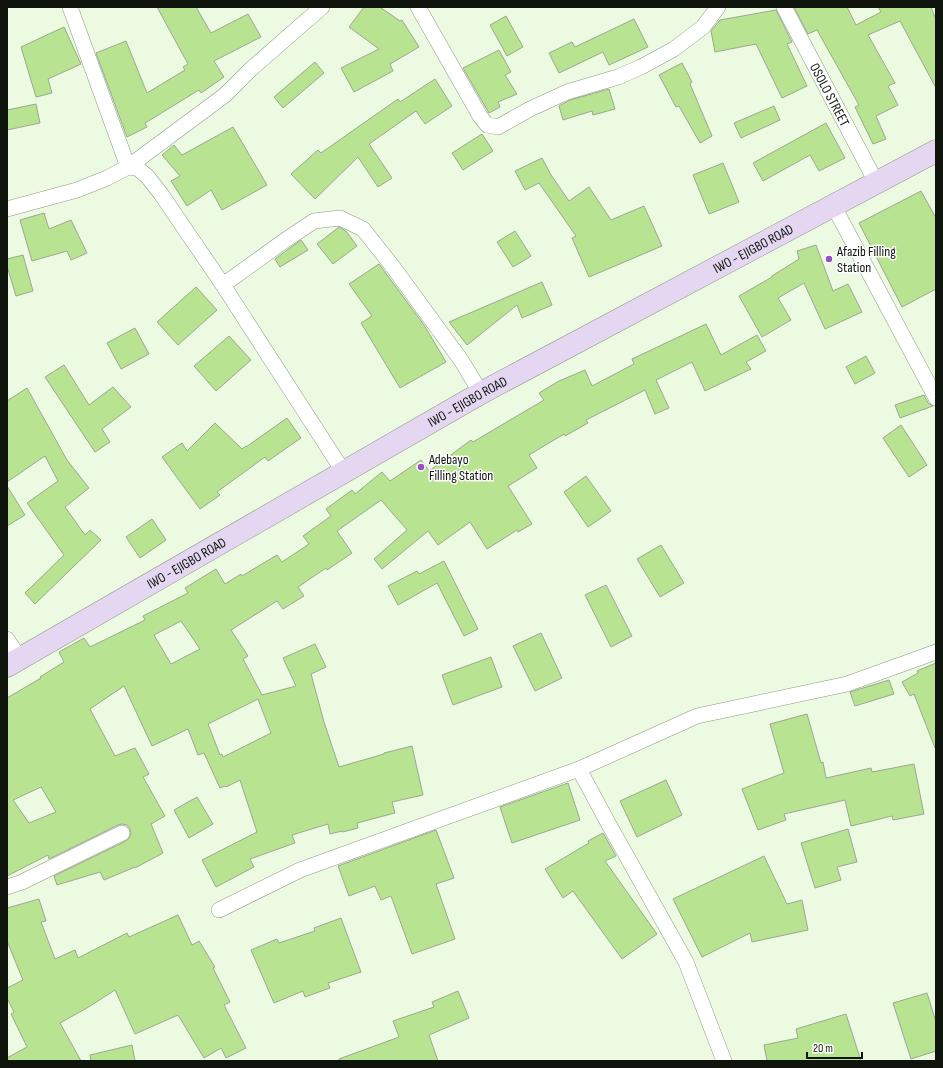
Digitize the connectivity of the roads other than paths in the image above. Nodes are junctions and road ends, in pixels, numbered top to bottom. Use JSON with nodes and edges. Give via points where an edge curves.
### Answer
{"nodes":[{"id":1,"x":70,"y":7,"type":"edge"},
{"id":2,"x":322,"y":7,"type":"edge"},
{"id":3,"x":418,"y":7,"type":"edge"},
{"id":4,"x":718,"y":7,"type":"edge"},
{"id":5,"x":784,"y":7,"type":"edge"},
{"id":6,"x":936,"y":151,"type":"edge"},
{"id":7,"x":128,"y":167,"type":"junction"},
{"id":8,"x":876,"y":182,"type":"junction"},
{"id":9,"x":834,"y":206,"type":"junction"},
{"id":10,"x":7,"y":210,"type":"edge"},
{"id":11,"x":223,"y":285,"type":"junction"},
{"id":12,"x":481,"y":393,"type":"junction"},
{"id":13,"x":936,"y":398,"type":"edge"},
{"id":14,"x":343,"y":472,"type":"junction"},
{"id":15,"x":7,"y":638,"type":"edge"},
{"id":16,"x":936,"y":652,"type":"edge"},
{"id":17,"x":14,"y":662,"type":"edge"},
{"id":18,"x":579,"y":769,"type":"junction"},
{"id":19,"x":122,"y":834,"type":"dead end"},
{"id":20,"x":7,"y":887,"type":"edge"},
{"id":21,"x":219,"y":910,"type":"dead end"},
{"id":22,"x":724,"y":1061,"type":"edge"}],
"edges":[{"from":1,"to":7,"type":"street"},
{"from":2,"to":7,"type":"street","via":[[225,95]]},
{"from":3,"to":4,"type":"street","via":[[480,116],[487,125],[498,127],[555,97],[642,67],[674,49],[703,27]]},
{"from":5,"to":8,"type":"street","name":"OSOLO STREET"},
{"from":6,"to":8,"type":"main road","name":"IWO - EJIGBO ROAD"},
{"from":7,"to":10,"type":"street","via":[[77,190]]},
{"from":7,"to":11,"type":"street","via":[[137,168],[147,176]]},
{"from":8,"to":9,"type":"main road","name":"IWO - EJIGBO ROAD"},
{"from":9,"to":12,"type":"main road","name":"IWO - EJIGBO ROAD"},
{"from":9,"to":13,"type":"street"},
{"from":11,"to":12,"type":"street","via":[[314,222],[340,218],[363,229],[461,360]]},
{"from":11,"to":14,"type":"street"},
{"from":12,"to":14,"type":"main road","name":"IWO - EJIGBO ROAD"},
{"from":14,"to":17,"type":"main road","name":"IWO - EJIGBO ROAD"},
{"from":15,"to":17,"type":"street"},
{"from":16,"to":18,"type":"street","via":[[847,684],[697,716]]},
{"from":18,"to":21,"type":"street","via":[[300,870]]},
{"from":18,"to":22,"type":"street","via":[[686,962]]},
{"from":19,"to":20,"type":"street"}]}
